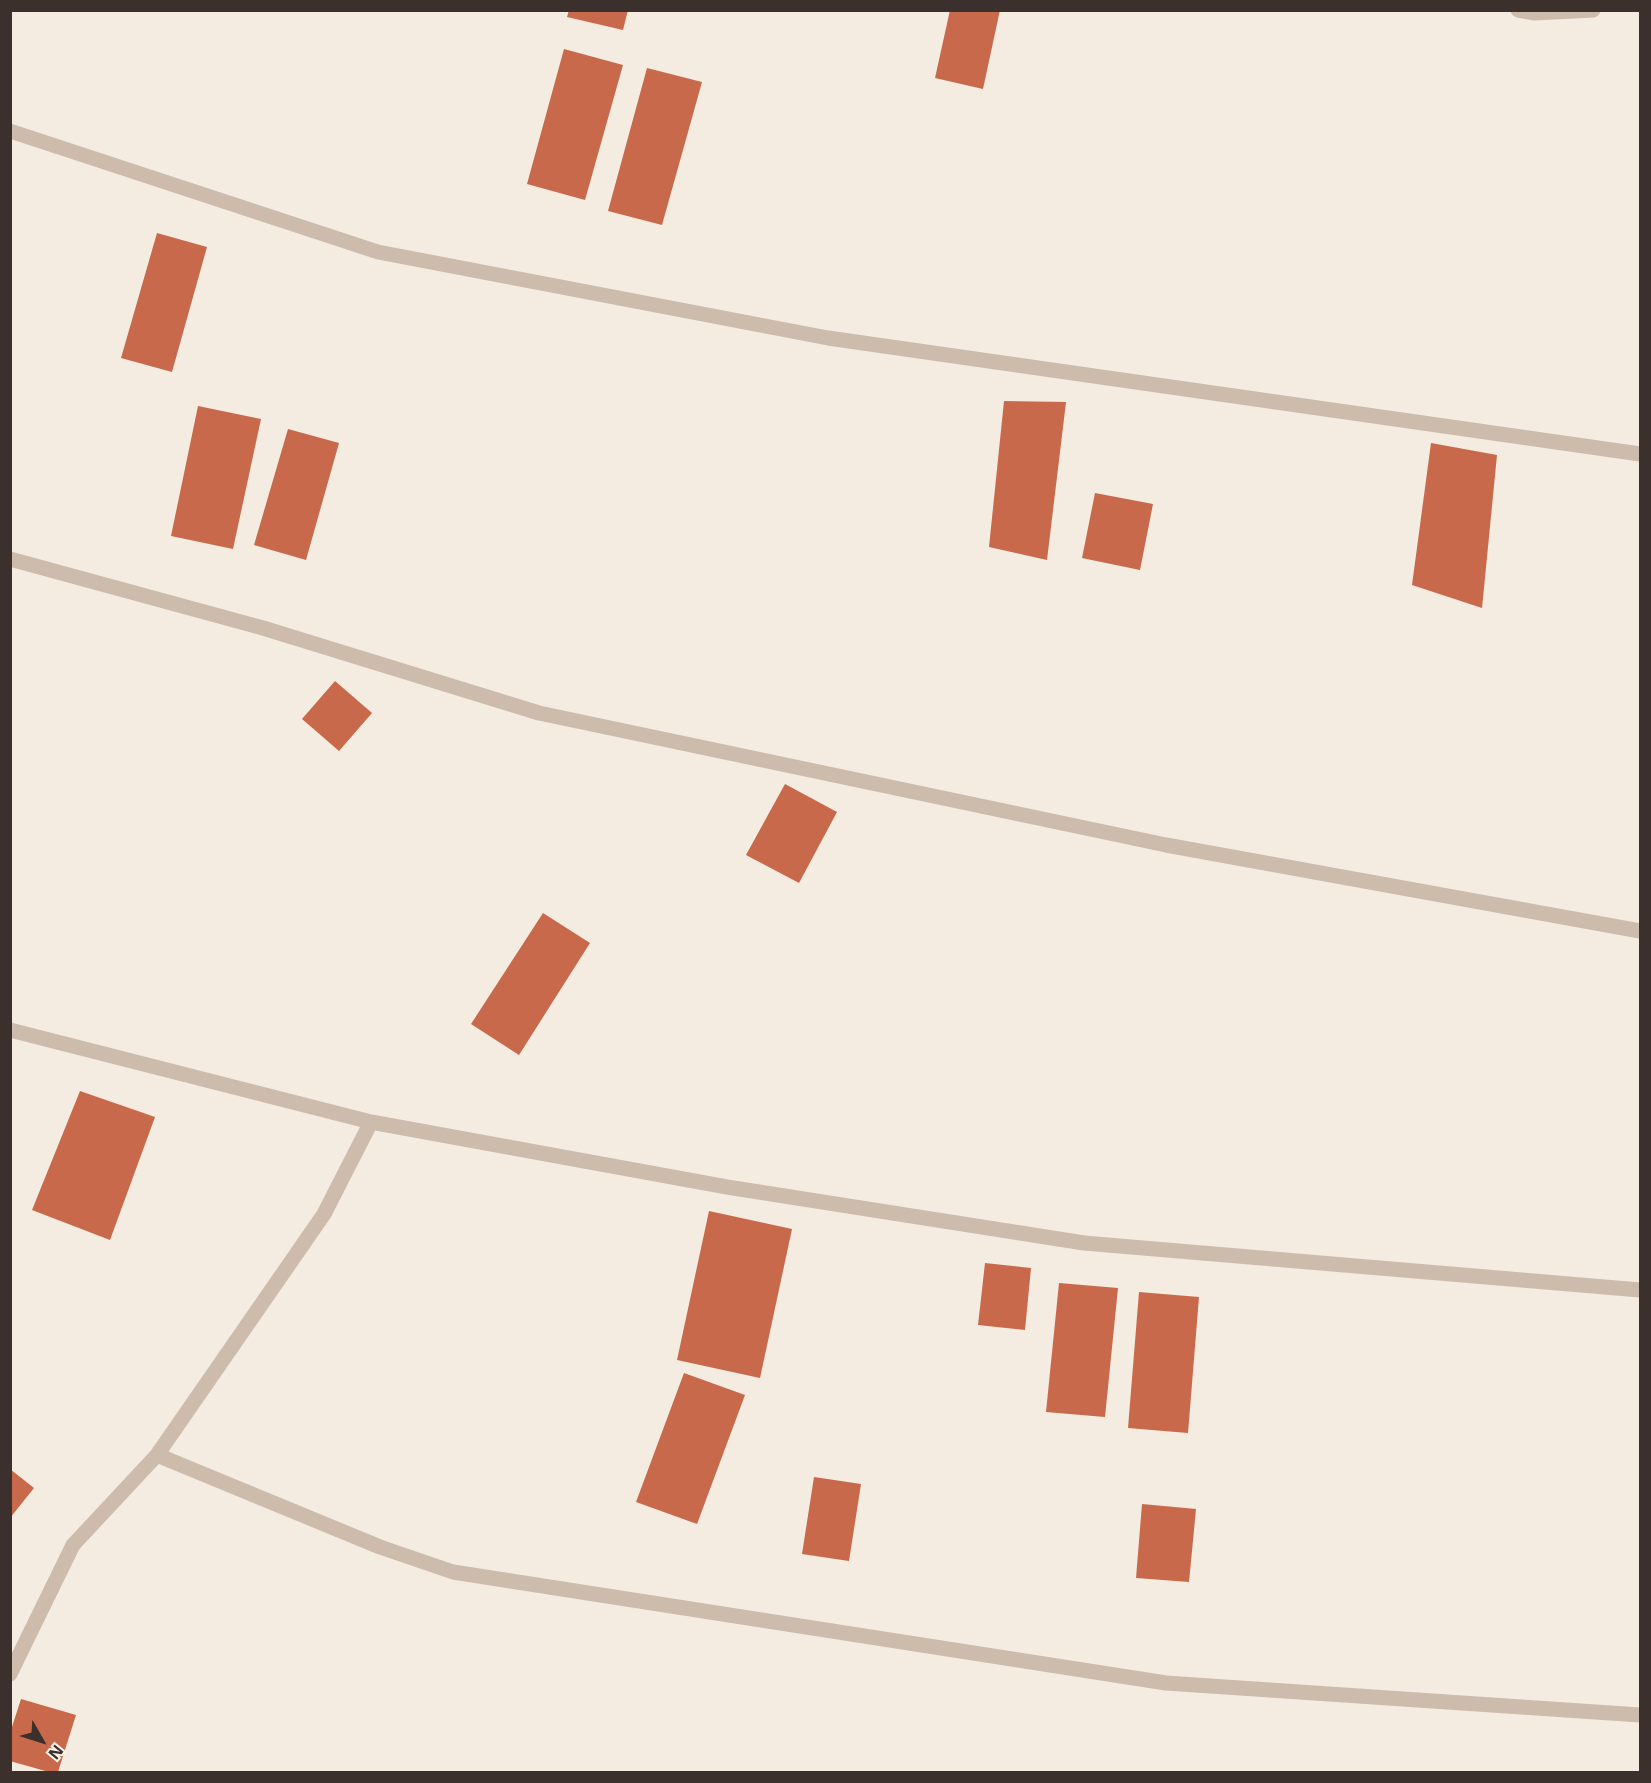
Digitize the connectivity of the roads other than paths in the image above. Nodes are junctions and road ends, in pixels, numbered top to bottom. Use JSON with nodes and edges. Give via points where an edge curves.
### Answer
{"nodes":[{"id":1,"x":1518,"y":10,"type":"edge"},
{"id":2,"x":1593,"y":10,"type":"edge"},
{"id":3,"x":10,"y":131,"type":"edge"},
{"id":4,"x":1641,"y":454,"type":"edge"},
{"id":5,"x":10,"y":559,"type":"edge"},
{"id":6,"x":1641,"y":931,"type":"edge"},
{"id":7,"x":10,"y":1030,"type":"edge"},
{"id":8,"x":370,"y":1122,"type":"junction"},
{"id":9,"x":1641,"y":1290,"type":"edge"},
{"id":10,"x":157,"y":1455,"type":"junction"},
{"id":11,"x":10,"y":1674,"type":"edge"},
{"id":12,"x":1641,"y":1715,"type":"edge"}],
"edges":[{"from":1,"to":2,"type":"street","via":[[1535,14]]},
{"from":3,"to":4,"type":"street","via":[[378,252],[828,338]]},
{"from":5,"to":6,"type":"street","via":[[263,628],[539,713],[1166,845]]},
{"from":7,"to":8,"type":"street"},
{"from":8,"to":9,"type":"street","via":[[715,1185],[1084,1243]]},
{"from":8,"to":10,"type":"street","via":[[324,1214]]},
{"from":10,"to":11,"type":"street","via":[[73,1545]]},
{"from":10,"to":12,"type":"street","via":[[380,1547],[453,1572],[1166,1683]]}]}
